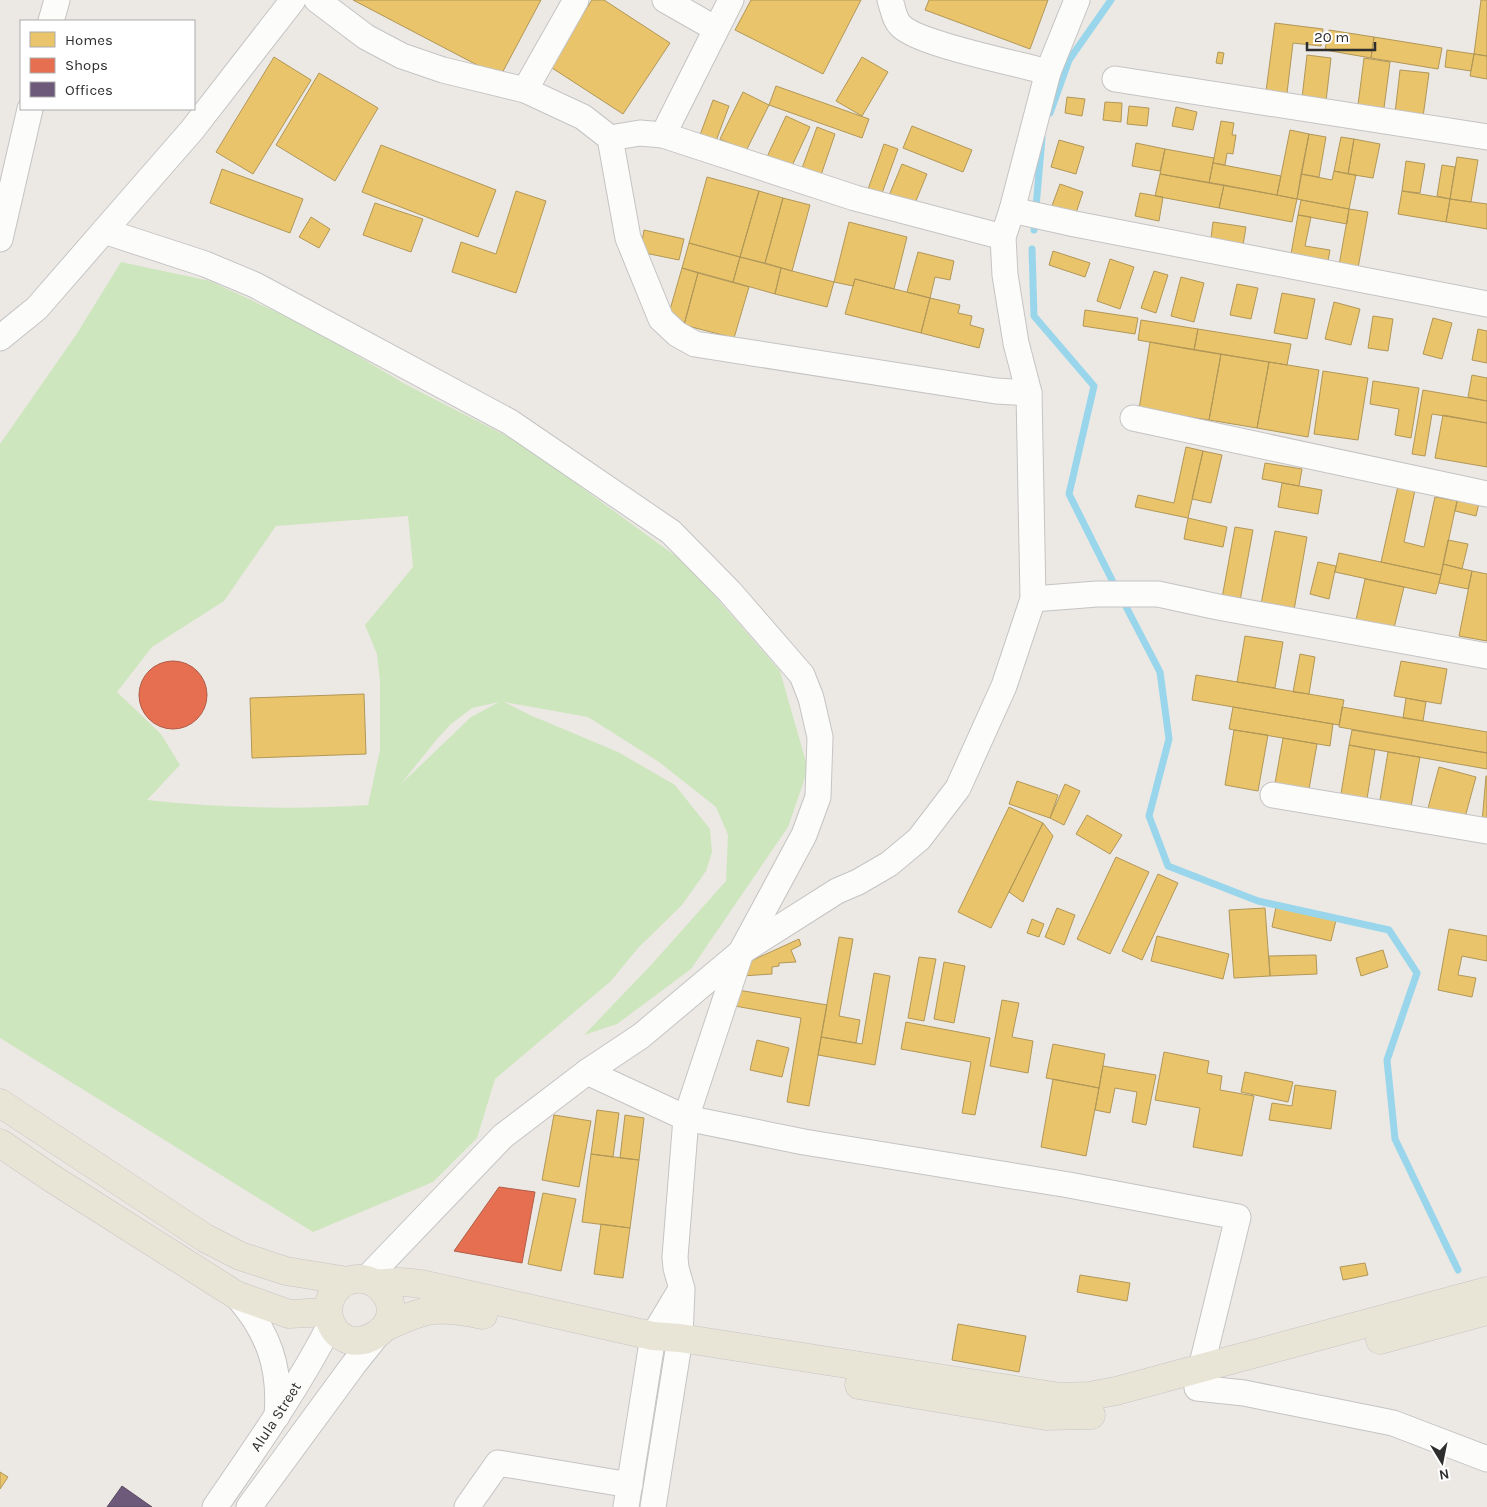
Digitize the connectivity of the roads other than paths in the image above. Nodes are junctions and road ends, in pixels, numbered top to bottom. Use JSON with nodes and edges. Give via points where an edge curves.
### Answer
{"nodes":[{"id":1,"x":57,"y":0,"type":"edge"},
{"id":2,"x":293,"y":0,"type":"edge"},
{"id":3,"x":317,"y":0,"type":"edge"},
{"id":4,"x":576,"y":0,"type":"edge"},
{"id":5,"x":665,"y":0,"type":"edge"},
{"id":6,"x":731,"y":0,"type":"edge"},
{"id":7,"x":890,"y":0,"type":"edge"},
{"id":8,"x":1077,"y":0,"type":"edge"},
{"id":9,"x":51,"y":20,"type":"edge"},
{"id":10,"x":716,"y":29,"type":"junction"},
{"id":11,"x":1048,"y":72,"type":"junction"},
{"id":12,"x":1115,"y":79,"type":"dead end"},
{"id":13,"x":525,"y":90,"type":"junction"},
{"id":14,"x":30,"y":110,"type":"edge"},
{"id":15,"x":663,"y":135,"type":"junction"},
{"id":16,"x":1487,"y":137,"type":"edge"},
{"id":17,"x":610,"y":138,"type":"junction"},
{"id":18,"x":1012,"y":210,"type":"junction"},
{"id":19,"x":104,"y":231,"type":"junction"},
{"id":20,"x":1003,"y":237,"type":"junction"},
{"id":21,"x":0,"y":239,"type":"edge"},
{"id":22,"x":1487,"y":304,"type":"edge"},
{"id":23,"x":0,"y":338,"type":"edge"},
{"id":24,"x":1029,"y":393,"type":"junction"},
{"id":25,"x":1132,"y":418,"type":"dead end"},
{"id":26,"x":1487,"y":494,"type":"edge"},
{"id":27,"x":1033,"y":599,"type":"junction"},
{"id":28,"x":1487,"y":656,"type":"edge"},
{"id":29,"x":1272,"y":795,"type":"dead end"},
{"id":30,"x":1487,"y":831,"type":"edge"},
{"id":31,"x":741,"y":952,"type":"junction"},
{"id":32,"x":587,"y":1072,"type":"junction"},
{"id":33,"x":0,"y":1103,"type":"edge"},
{"id":34,"x":686,"y":1118,"type":"junction"},
{"id":35,"x":0,"y":1143,"type":"edge"},
{"id":36,"x":363,"y":1281,"type":"junction"},
{"id":37,"x":1487,"y":1291,"type":"edge"},
{"id":38,"x":236,"y":1295,"type":"junction"},
{"id":39,"x":1487,"y":1311,"type":"edge"},
{"id":40,"x":329,"y":1318,"type":"junction"},
{"id":41,"x":382,"y":1330,"type":"junction"},
{"id":42,"x":665,"y":1345,"type":"junction"},
{"id":43,"x":1199,"y":1378,"type":"junction"},
{"id":44,"x":277,"y":1418,"type":"junction"},
{"id":45,"x":1487,"y":1459,"type":"edge"},
{"id":46,"x":628,"y":1496,"type":"edge"},
{"id":47,"x":214,"y":1507,"type":"edge"},
{"id":48,"x":249,"y":1507,"type":"edge"},
{"id":49,"x":467,"y":1507,"type":"edge"},
{"id":50,"x":653,"y":1507,"type":"edge"}],
"edges":[{"from":1,"to":9,"type":"street"},
{"from":2,"to":19,"type":"street","via":[[192,130]]},
{"from":3,"to":13,"type":"street","via":[[366,37],[402,56],[443,70]]},
{"from":4,"to":13,"type":"street"},
{"from":5,"to":10,"type":"street"},
{"from":6,"to":10,"type":"street"},
{"from":7,"to":11,"type":"street","via":[[900,26],[909,33],[931,42]]},
{"from":8,"to":11,"type":"street"},
{"from":10,"to":15,"type":"street"},
{"from":11,"to":18,"type":"street"},
{"from":12,"to":16,"type":"street"},
{"from":13,"to":17,"type":"street","via":[[583,117]]},
{"from":14,"to":21,"type":"street"},
{"from":15,"to":17,"type":"street","via":[[640,133]]},
{"from":15,"to":20,"type":"street","via":[[855,198]]},
{"from":17,"to":24,"type":"street","via":[[628,238],[661,319],[677,334],[695,344],[996,391]]},
{"from":18,"to":20,"type":"street"},
{"from":18,"to":22,"type":"street"},
{"from":19,"to":23,"type":"street","via":[[37,308]]},
{"from":19,"to":31,"type":"street","via":[[205,264],[255,285],[510,422],[670,532],[730,592],[802,675],[820,737],[818,797],[804,836]]},
{"from":20,"to":24,"type":"street","via":[[1005,275],[1016,343]]},
{"from":24,"to":27,"type":"street"},
{"from":25,"to":26,"type":"street"},
{"from":27,"to":28,"type":"street","via":[[1147,594]]},
{"from":27,"to":31,"type":"street","via":[[1004,686],[958,788],[918,839],[889,864],[837,891]]},
{"from":29,"to":30,"type":"street"},
{"from":31,"to":32,"type":"street","via":[[641,1036]]},
{"from":31,"to":34,"type":"street"},
{"from":32,"to":34,"type":"street"},
{"from":32,"to":36,"type":"street","via":[[503,1136]]},
{"from":33,"to":36,"type":"main road","via":[[204,1238],[231,1252],[286,1271]]},
{"from":34,"to":42,"type":"street","via":[[676,1257],[682,1289]]},
{"from":34,"to":43,"type":"street","via":[[804,1142],[1238,1216]]},
{"from":35,"to":38,"type":"main road"},
{"from":36,"to":40,"type":"main road","via":[[339,1286],[329,1303]]},
{"from":36,"to":41,"type":"main road","via":[[382,1288],[388,1297],[390,1317]]},
{"from":36,"to":42,"type":"main road","via":[[421,1284]]},
{"from":37,"to":43,"type":"main road"},
{"from":38,"to":40,"type":"main road","via":[[289,1314]]},
{"from":38,"to":44,"type":"street","via":[[260,1325],[272,1354],[278,1384]]},
{"from":39,"to":43,"type":"main road"},
{"from":40,"to":41,"type":"main road","via":[[338,1332],[358,1341],[369,1340]]},
{"from":40,"to":44,"type":"street","name":"Alula Street","via":[[316,1353]]},
{"from":41,"to":42,"type":"main road","via":[[420,1312],[458,1310]]},
{"from":41,"to":48,"type":"street","name":"Alula Street"},
{"from":42,"to":43,"type":"main road","via":[[1060,1397],[1089,1396]]},
{"from":42,"to":46,"type":"street"},
{"from":42,"to":50,"type":"street"},
{"from":43,"to":45,"type":"street","via":[[1244,1393],[1393,1422]]},
{"from":44,"to":47,"type":"street","name":"Alula Street"},
{"from":46,"to":49,"type":"street","via":[[498,1463]]}]}
